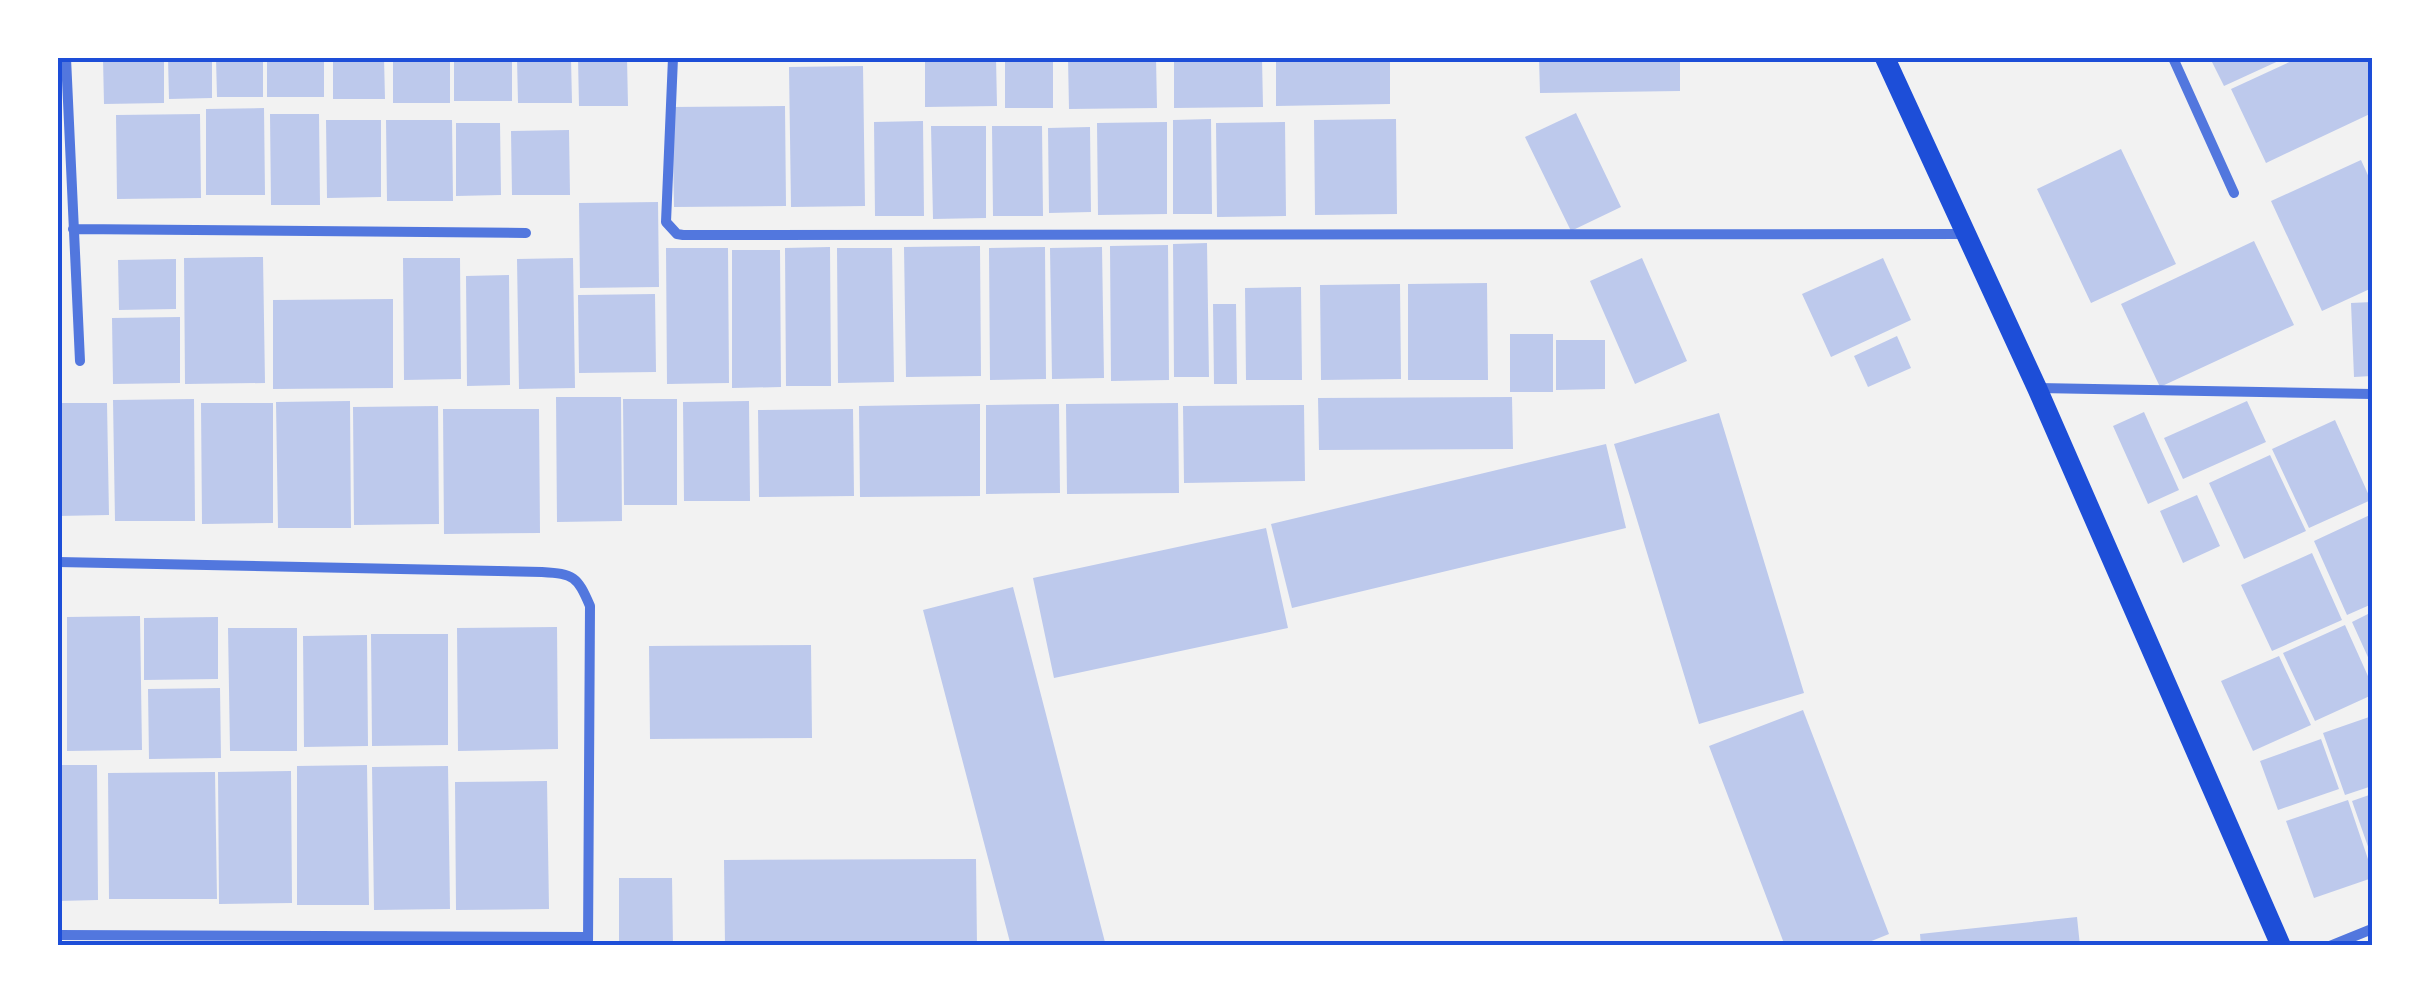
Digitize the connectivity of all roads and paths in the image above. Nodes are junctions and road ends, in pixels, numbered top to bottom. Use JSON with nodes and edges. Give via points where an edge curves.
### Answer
{"nodes":[{"id":1,"x":66,"y":58,"type":"edge"},
{"id":2,"x":673,"y":58,"type":"edge"},
{"id":3,"x":1885,"y":58,"type":"edge"},
{"id":4,"x":2173,"y":58,"type":"edge"},
{"id":5,"x":2234,"y":193,"type":"dead end"},
{"id":6,"x":72,"y":229,"type":"junction"},
{"id":7,"x":526,"y":233,"type":"dead end"},
{"id":8,"x":1968,"y":234,"type":"junction"},
{"id":9,"x":80,"y":361,"type":"dead end"},
{"id":10,"x":2038,"y":388,"type":"junction"},
{"id":11,"x":2372,"y":394,"type":"edge"},
{"id":12,"x":58,"y":562,"type":"edge"},
{"id":13,"x":2372,"y":929,"type":"edge"},
{"id":14,"x":58,"y":935,"type":"edge"},
{"id":15,"x":588,"y":941,"type":"edge"},
{"id":16,"x":2281,"y":946,"type":"edge"},
{"id":17,"x":2330,"y":946,"type":"edge"}],
"edges":[{"from":1,"to":6,"type":"street"},
{"from":2,"to":8,"type":"street","via":[[666,222],[684,236]]},
{"from":3,"to":8,"type":"main road"},
{"from":4,"to":5,"type":"street"},
{"from":6,"to":7,"type":"street"},
{"from":6,"to":9,"type":"street"},
{"from":8,"to":10,"type":"main road"},
{"from":10,"to":11,"type":"street"},
{"from":10,"to":16,"type":"main road"},
{"from":12,"to":15,"type":"street","via":[[568,574],[578,581],[590,606]]},
{"from":13,"to":17,"type":"street"},
{"from":14,"to":15,"type":"street"}]}
